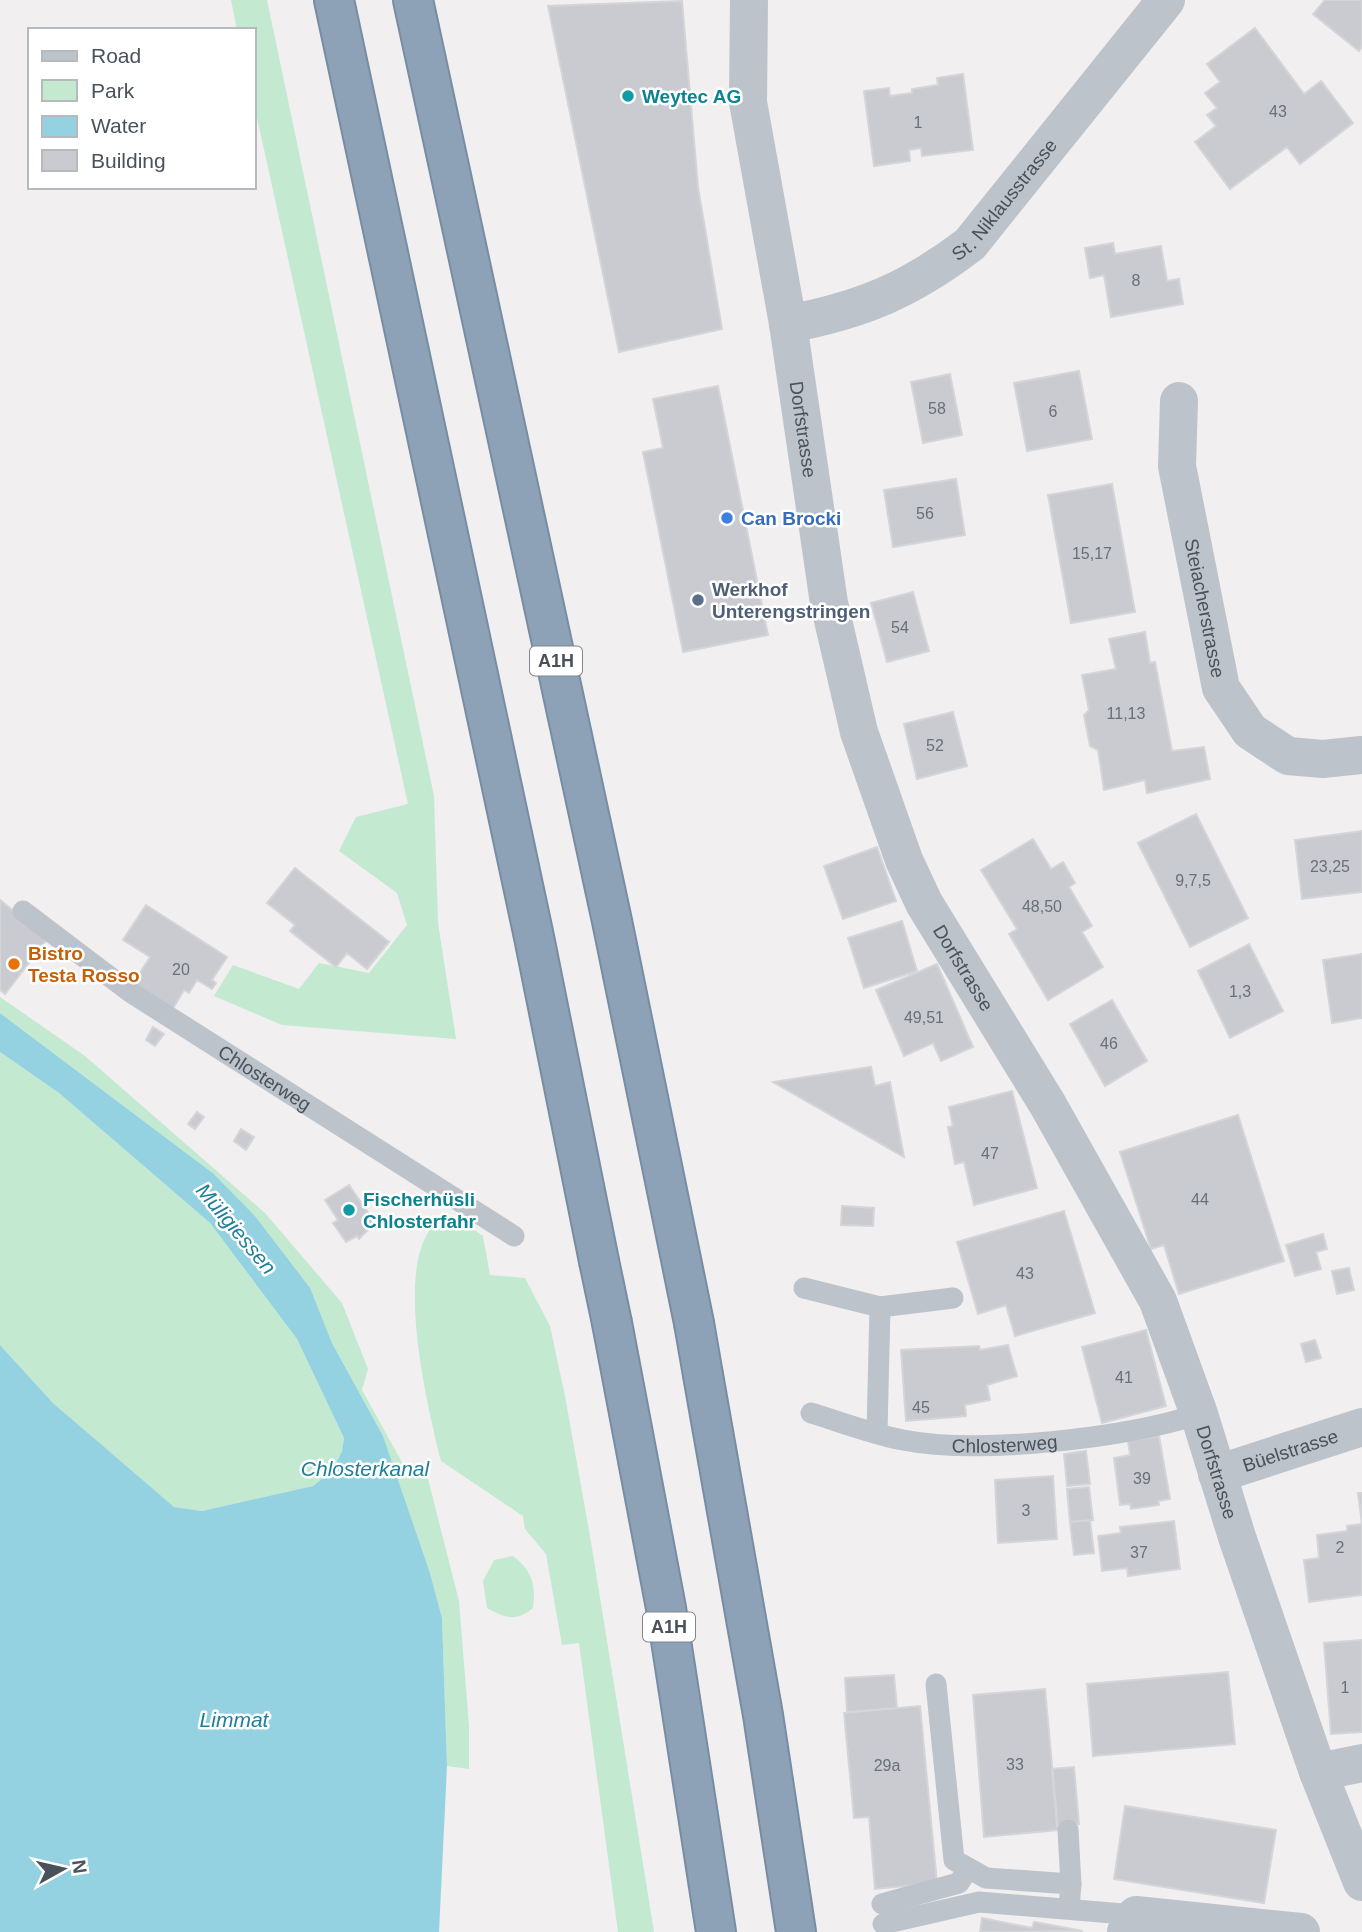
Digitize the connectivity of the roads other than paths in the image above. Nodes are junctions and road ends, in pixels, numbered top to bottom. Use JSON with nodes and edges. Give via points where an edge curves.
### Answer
{"nodes":[{"id":1,"x":334,"y":0,"type":"edge"},
{"id":2,"x":413,"y":0,"type":"edge"},
{"id":3,"x":749,"y":0,"type":"edge"},
{"id":4,"x":1166,"y":0,"type":"edge"},
{"id":5,"x":788,"y":324,"type":"junction"},
{"id":6,"x":1179,"y":401,"type":"dead end"},
{"id":7,"x":1362,"y":755,"type":"edge"},
{"id":8,"x":23,"y":911,"type":"dead end"},
{"id":9,"x":514,"y":1236,"type":"dead end"},
{"id":10,"x":804,"y":1288,"type":"dead end"},
{"id":11,"x":953,"y":1298,"type":"dead end"},
{"id":12,"x":880,"y":1307,"type":"junction"},
{"id":13,"x":811,"y":1413,"type":"dead end"},
{"id":14,"x":1199,"y":1414,"type":"junction"},
{"id":15,"x":1362,"y":1427,"type":"edge"},
{"id":16,"x":877,"y":1432,"type":"junction"},
{"id":17,"x":1217,"y":1474,"type":"junction"},
{"id":18,"x":936,"y":1685,"type":"dead end"},
{"id":19,"x":1362,"y":1763,"type":"edge"},
{"id":20,"x":1318,"y":1772,"type":"junction"},
{"id":21,"x":1068,"y":1830,"type":"dead end"},
{"id":22,"x":968,"y":1868,"type":"junction"},
{"id":23,"x":1362,"y":1882,"type":"edge"},
{"id":24,"x":1071,"y":1884,"type":"junction"},
{"id":25,"x":1069,"y":1908,"type":"junction"},
{"id":26,"x":1131,"y":1923,"type":"edge"},
{"id":27,"x":716,"y":1932,"type":"edge"},
{"id":28,"x":796,"y":1932,"type":"edge"},
{"id":29,"x":1301,"y":1932,"type":"edge"}],
"edges":[{"from":1,"to":27,"type":"highway","number":"A1H","bridge":true,"via":[[612,1322],[666,1608]]},
{"from":2,"to":28,"type":"highway","number":"A1H","bridge":true,"via":[[694,1323]]},
{"from":3,"to":5,"type":"street","name":"Dorfstrasse","via":[[748,102]]},
{"from":4,"to":5,"type":"street","name":"St. Niklausstrasse","via":[[970,244],[933,273],[866,306]]},
{"from":5,"to":14,"type":"street","name":"Dorfstrasse","via":[[828,603],[859,732],[904,860],[924,903],[1048,1105],[1158,1301]]},
{"from":6,"to":7,"type":"street","name":"Steiacherstrasse","via":[[1177,466],[1221,688],[1250,731],[1288,757]]},
{"from":8,"to":9,"type":"lane","name":"Chlosterweg","via":[[130,992]]},
{"from":10,"to":12,"type":"lane"},
{"from":11,"to":12,"type":"lane"},
{"from":12,"to":16,"type":"lane"},
{"from":13,"to":16,"type":"lane","name":"Chlosterweg"},
{"from":14,"to":16,"type":"lane","name":"Chlosterweg","via":[[1110,1432],[977,1447],[903,1440]]},
{"from":14,"to":17,"type":"street","name":"Dorfstrasse"},
{"from":15,"to":17,"type":"street","name":"Büelstrasse"},
{"from":17,"to":20,"type":"street","name":"Dorfstrasse"},
{"from":18,"to":22,"type":"lane","via":[[954,1860]]},
{"from":19,"to":20,"type":"street"},
{"from":20,"to":23,"type":"street","name":"Dorfstrasse"},
{"from":21,"to":24,"type":"lane"},
{"from":22,"to":24,"type":"lane","via":[[986,1878]]},
{"from":22,"to":25,"type":"lane","via":[[959,1883],[882,1914],[979,1902]]},
{"from":24,"to":25,"type":"lane"},
{"from":25,"to":26,"type":"lane"},
{"from":26,"to":29,"type":"street"}]}
